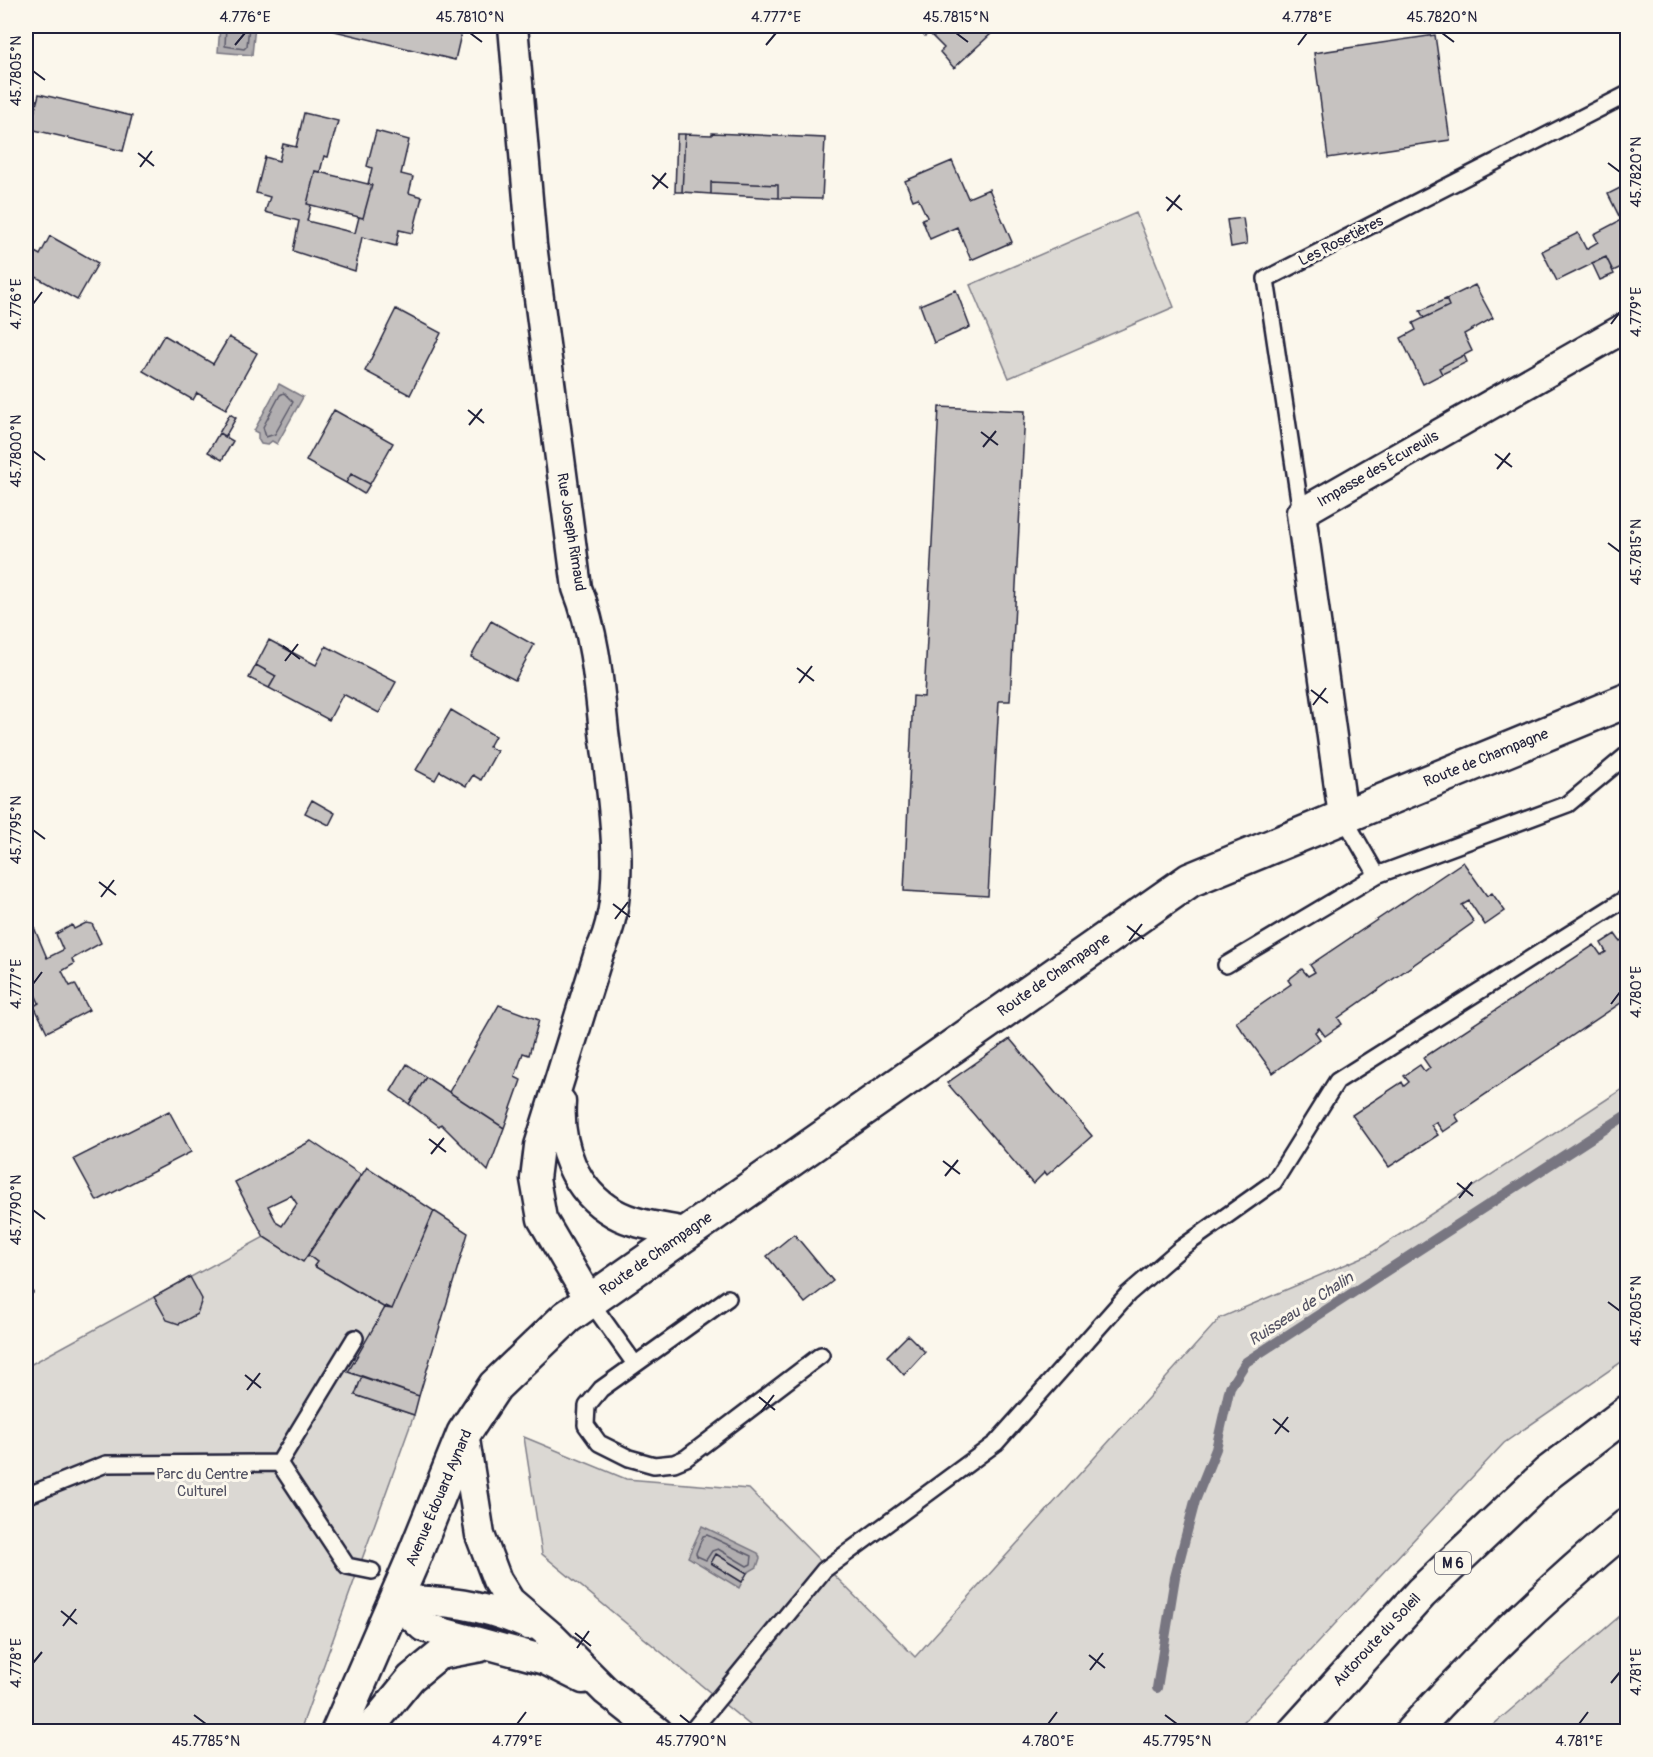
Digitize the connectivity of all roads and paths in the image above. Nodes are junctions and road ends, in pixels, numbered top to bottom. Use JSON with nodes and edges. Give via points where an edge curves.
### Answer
{"nodes":[{"id":1,"x":513,"y":26,"type":"edge"},
{"id":2,"x":1628,"y":94,"type":"edge"},
{"id":3,"x":1628,"y":326,"type":"edge"},
{"id":4,"x":1301,"y":513,"type":"junction"},
{"id":5,"x":1628,"y":700,"type":"edge"},
{"id":6,"x":1628,"y":754,"type":"edge"},
{"id":7,"x":1343,"y":816,"type":"junction"},
{"id":8,"x":1377,"y":875,"type":"junction"},
{"id":9,"x":1628,"y":897,"type":"edge"},
{"id":10,"x":1226,"y":965,"type":"dead end"},
{"id":11,"x":564,"y":1065,"type":"junction"},
{"id":12,"x":686,"y":1232,"type":"junction"},
{"id":13,"x":728,"y":1298,"type":"dead end"},
{"id":14,"x":590,"y":1301,"type":"junction"},
{"id":15,"x":355,"y":1338,"type":"dead end"},
{"id":16,"x":821,"y":1355,"type":"dead end"},
{"id":17,"x":635,"y":1364,"type":"junction"},
{"id":18,"x":1628,"y":1412,"type":"edge"},
{"id":19,"x":464,"y":1433,"type":"junction"},
{"id":20,"x":279,"y":1463,"type":"junction"},
{"id":21,"x":26,"y":1496,"type":"edge"},
{"id":22,"x":1628,"y":1525,"type":"edge"},
{"id":23,"x":372,"y":1571,"type":"dead end"},
{"id":24,"x":394,"y":1600,"type":"junction"},
{"id":25,"x":551,"y":1636,"type":"junction"},
{"id":26,"x":486,"y":1646,"type":"junction"},
{"id":27,"x":606,"y":1691,"type":"junction"},
{"id":28,"x":338,"y":1731,"type":"edge"},
{"id":29,"x":367,"y":1731,"type":"edge"},
{"id":30,"x":658,"y":1731,"type":"edge"},
{"id":31,"x":691,"y":1731,"type":"edge"},
{"id":32,"x":1295,"y":1731,"type":"edge"},
{"id":33,"x":1412,"y":1731,"type":"edge"}],
"edges":[{"from":1,"to":11,"type":"street","name":"Rue Joseph Rimaud","via":[[532,245],[577,588],[586,612],[598,677],[614,826],[613,908],[608,937],[599,953]]},
{"from":2,"to":4,"type":"lane","name":"Les Rosetières","via":[[1266,279]]},
{"from":3,"to":4,"type":"street","name":"Impasse des Écureuils"},
{"from":4,"to":7,"type":"street","name":"Impasse des Écureuils"},
{"from":5,"to":7,"type":"main road","name":"Route de Champagne"},
{"from":6,"to":8,"type":"lane","via":[[1568,804]]},
{"from":7,"to":8,"type":"lane"},
{"from":7,"to":12,"type":"main road","name":"Route de Champagne","via":[[1190,880]]},
{"from":8,"to":10,"type":"lane"},
{"from":9,"to":31,"type":"lane","via":[[1337,1081],[1274,1182],[1180,1249],[1128,1294],[996,1443],[824,1570]]},
{"from":11,"to":12,"type":"street","name":"Rue Joseph Rimaud","via":[[561,1140],[579,1178],[601,1205],[614,1214]]},
{"from":11,"to":14,"type":"street","name":"Rue Joseph Rimaud","via":[[539,1146],[535,1179],[542,1219]]},
{"from":12,"to":14,"type":"main road","name":"Route de Champagne"},
{"from":13,"to":17,"type":"lane"},
{"from":14,"to":17,"type":"lane"},
{"from":14,"to":19,"type":"main road","name":"Avenue Édouard Aynard","via":[[549,1332],[495,1386]]},
{"from":15,"to":20,"type":"lane"},
{"from":16,"to":17,"type":"lane","via":[[686,1458],[654,1465],[599,1443],[586,1425],[587,1406],[601,1389]]},
{"from":18,"to":32,"type":"main road","name":"Autoroute du Soleil","number":"M 6","via":[[1548,1473],[1421,1593]]},
{"from":19,"to":24,"type":"main road","name":"Avenue Édouard Aynard"},
{"from":19,"to":25,"type":"street","via":[[480,1535],[497,1580],[510,1601]]},
{"from":20,"to":21,"type":"lane","via":[[106,1464]]},
{"from":20,"to":23,"type":"lane","via":[[347,1566]]},
{"from":22,"to":33,"type":"main road","via":[[1561,1581]]},
{"from":24,"to":25,"type":"street","via":[[456,1602],[496,1611]]},
{"from":24,"to":26,"type":"street","via":[[423,1627]]},
{"from":24,"to":28,"type":"main road","name":"Avenue Édouard Aynard"},
{"from":25,"to":27,"type":"street"},
{"from":26,"to":27,"type":"street","via":[[545,1660]]},
{"from":26,"to":29,"type":"street","via":[[439,1655],[411,1678]]},
{"from":27,"to":30,"type":"street"}]}
